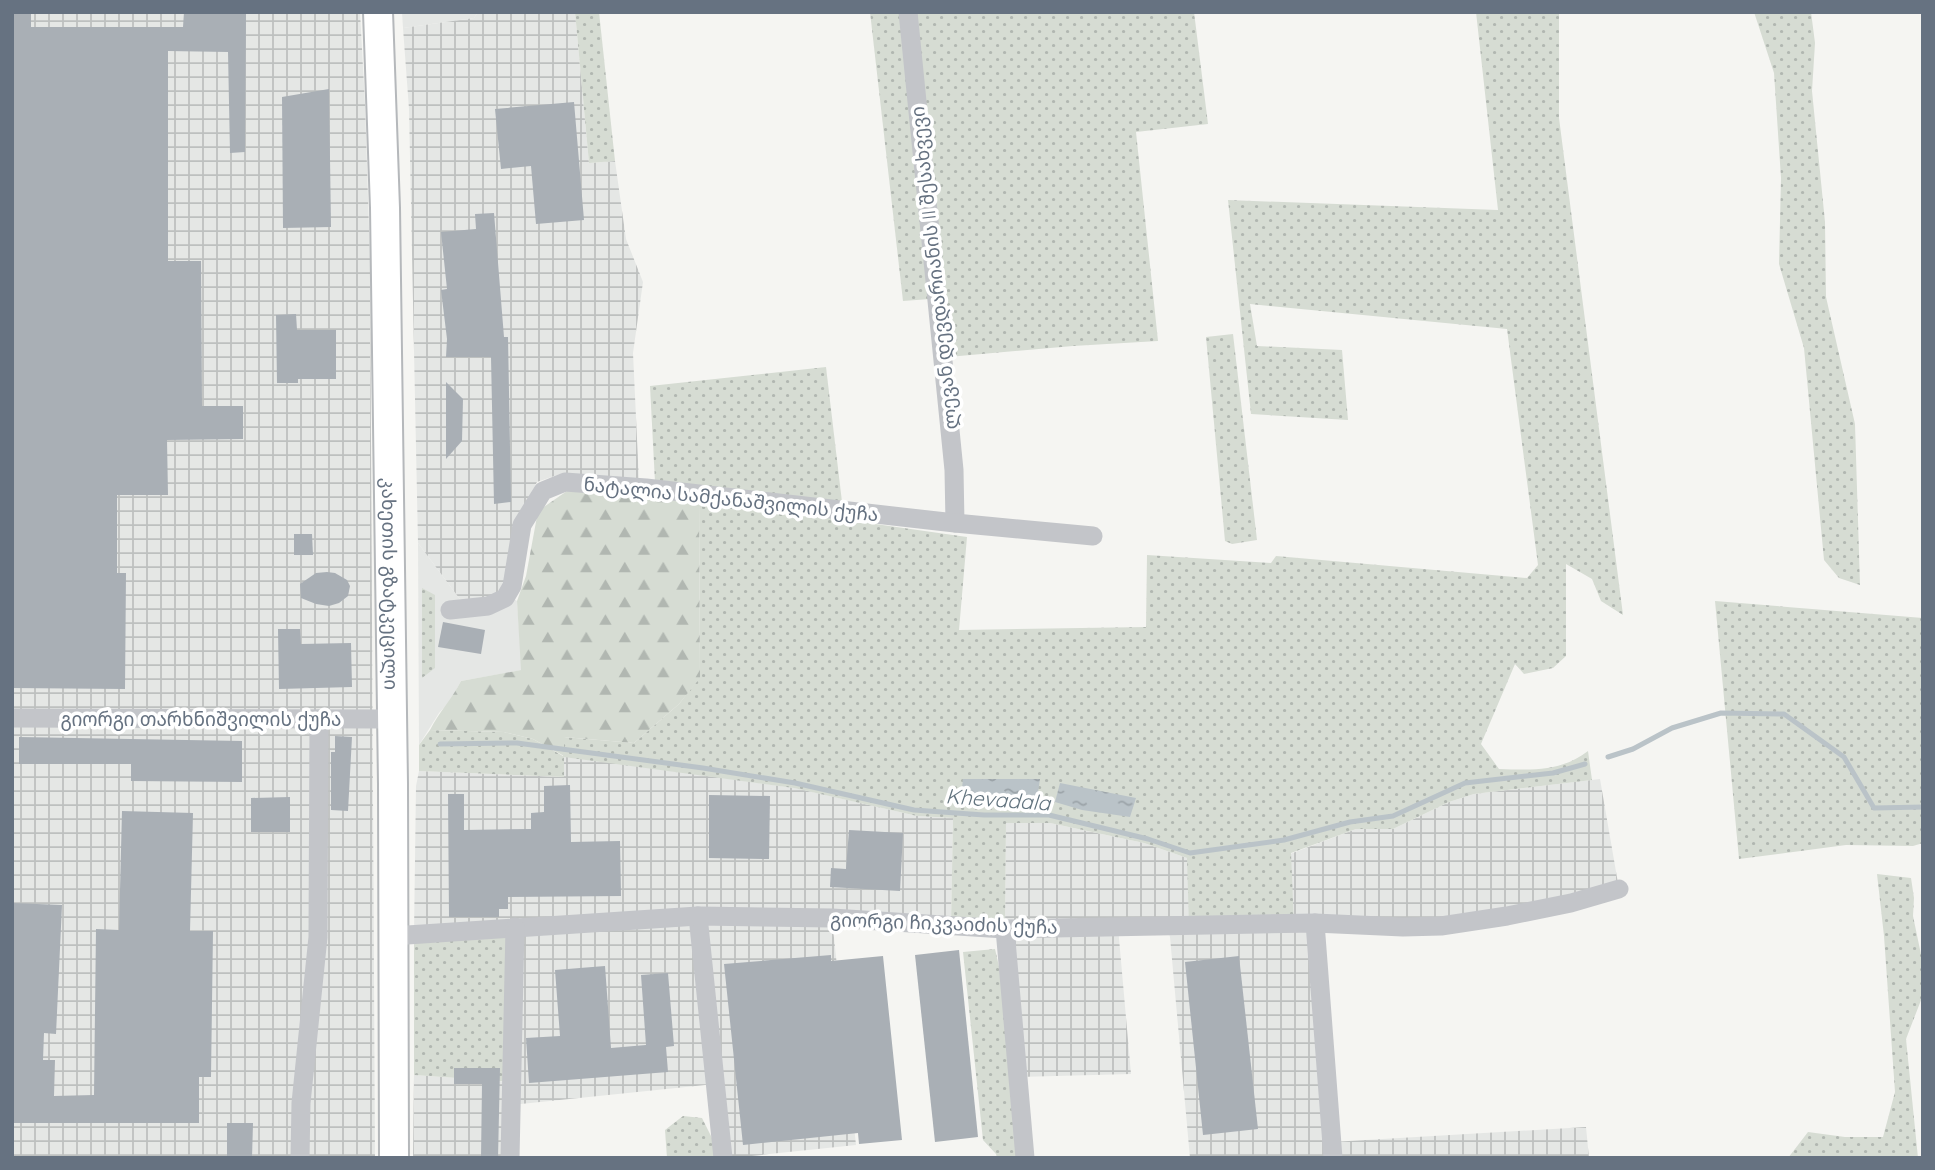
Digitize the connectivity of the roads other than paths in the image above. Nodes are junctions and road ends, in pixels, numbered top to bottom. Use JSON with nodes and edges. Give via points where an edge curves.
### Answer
{"nodes":[{"id":1,"x":379,"y":12,"type":"edge"},
{"id":2,"x":908,"y":12,"type":"edge"},
{"id":3,"x":955,"y":523,"type":"junction"},
{"id":4,"x":1093,"y":536,"type":"dead end"},
{"id":5,"x":450,"y":610,"type":"dead end"},
{"id":6,"x":12,"y":718,"type":"edge"},
{"id":7,"x":319,"y":719,"type":"junction"},
{"id":8,"x":391,"y":719,"type":"junction"},
{"id":9,"x":1619,"y":889,"type":"dead end"},
{"id":10,"x":698,"y":916,"type":"junction"},
{"id":11,"x":1315,"y":923,"type":"junction"},
{"id":12,"x":515,"y":927,"type":"junction"},
{"id":13,"x":1005,"y":929,"type":"junction"},
{"id":14,"x":392,"y":936,"type":"junction"},
{"id":15,"x":300,"y":1158,"type":"edge"},
{"id":16,"x":394,"y":1158,"type":"edge"},
{"id":17,"x":510,"y":1158,"type":"edge"},
{"id":18,"x":723,"y":1158,"type":"edge"},
{"id":19,"x":1026,"y":1158,"type":"edge"},
{"id":20,"x":1333,"y":1158,"type":"edge"}],
"edges":[{"from":1,"to":8,"type":"highway","name":"კახეთის გზატკეცილი"},
{"from":2,"to":3,"type":"street","name":"ლევან დევდარიანის II შესახვევი","via":[[954,470]]},
{"from":3,"to":4,"type":"street","name":"ნატალია სამქანაშვილის ქუჩა"},
{"from":3,"to":5,"type":"street","name":"ნატალია სამქანაშვილის ქუჩა","via":[[565,482],[543,491],[522,525],[512,586],[505,598],[488,606]]},
{"from":6,"to":7,"type":"street","name":"გიორგი თარხნიშვილის ქუჩა"},
{"from":7,"to":8,"type":"street","name":"გიორგი თარხნიშვილის ქუჩა"},
{"from":7,"to":15,"type":"street","via":[[318,937]]},
{"from":8,"to":14,"type":"highway","name":"კახეთის გზატკეცილი"},
{"from":9,"to":11,"type":"street","name":"გიორგი ჩიკვაიძის ქუჩა","via":[[1571,903],[1441,926]]},
{"from":10,"to":12,"type":"street","name":"გიორგი ჩიკვაიძის ქუჩა"},
{"from":10,"to":13,"type":"street","name":"გიორგი ჩიკვაიძის ქუჩა","via":[[832,918]]},
{"from":10,"to":18,"type":"street"},
{"from":11,"to":13,"type":"street","name":"გიორგი ჩიკვაიძის ქუჩა"},
{"from":11,"to":20,"type":"street"},
{"from":12,"to":14,"type":"street","name":"გიორგი ჩიკვაიძის ქუჩა"},
{"from":12,"to":17,"type":"street"},
{"from":13,"to":19,"type":"street"},
{"from":14,"to":16,"type":"highway","name":"კახეთის გზატკეცილი"}]}
